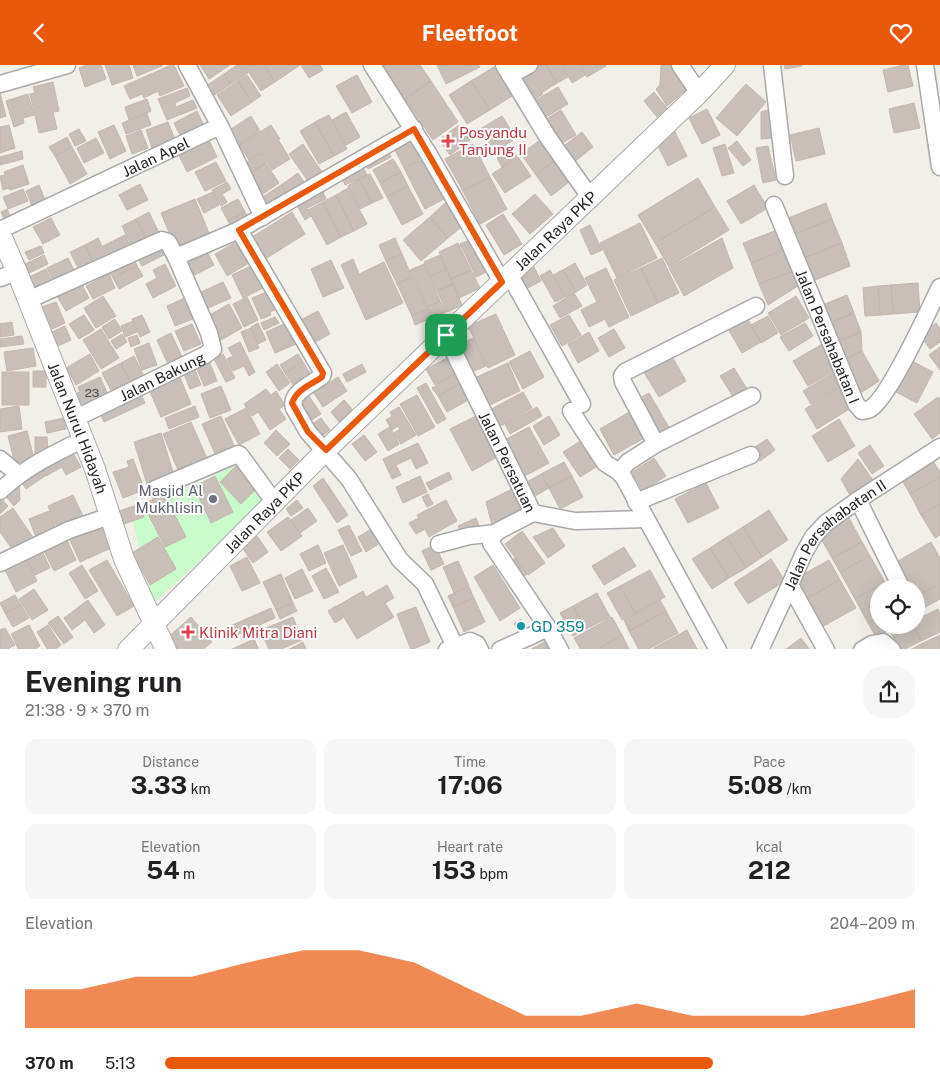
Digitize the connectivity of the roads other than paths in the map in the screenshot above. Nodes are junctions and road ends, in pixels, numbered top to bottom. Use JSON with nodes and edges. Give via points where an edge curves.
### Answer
{"nodes":[{"id":1,"x":67,"y":65,"type":"edge"},
{"id":2,"x":187,"y":65,"type":"edge"},
{"id":3,"x":372,"y":65,"type":"edge"},
{"id":4,"x":529,"y":65,"type":"edge"},
{"id":5,"x":680,"y":65,"type":"edge"},
{"id":6,"x":726,"y":65,"type":"edge"},
{"id":7,"x":772,"y":65,"type":"edge"},
{"id":8,"x":925,"y":65,"type":"edge"},
{"id":9,"x":507,"y":70,"type":"edge"},
{"id":10,"x":0,"y":84,"type":"edge"},
{"id":11,"x":699,"y":93,"type":"junction"},
{"id":12,"x":220,"y":126,"type":"junction"},
{"id":13,"x":414,"y":129,"type":"junction"},
{"id":14,"x":940,"y":167,"type":"edge"},
{"id":15,"x":784,"y":176,"type":"dead end"},
{"id":16,"x":590,"y":197,"type":"junction"},
{"id":17,"x":774,"y":205,"type":"dead end"},
{"id":18,"x":263,"y":217,"type":"junction"},
{"id":19,"x":239,"y":230,"type":"junction"},
{"id":20,"x":0,"y":231,"type":"edge"},
{"id":21,"x":176,"y":257,"type":"junction"},
{"id":22,"x":9,"y":275,"type":"edge"},
{"id":23,"x":505,"y":278,"type":"junction"},
{"id":24,"x":940,"y":287,"type":"edge"},
{"id":25,"x":28,"y":300,"type":"junction"},
{"id":26,"x":756,"y":306,"type":"dead end"},
{"id":27,"x":446,"y":335,"type":"junction"},
{"id":28,"x":752,"y":396,"type":"dead end"},
{"id":29,"x":74,"y":419,"type":"junction"},
{"id":30,"x":82,"y":440,"type":"junction"},
{"id":31,"x":656,"y":444,"type":"junction"},
{"id":32,"x":326,"y":450,"type":"junction"},
{"id":33,"x":938,"y":453,"type":"edge"},
{"id":34,"x":751,"y":455,"type":"dead end"},
{"id":35,"x":0,"y":459,"type":"edge"},
{"id":36,"x":619,"y":472,"type":"junction"},
{"id":37,"x":19,"y":475,"type":"junction"},
{"id":38,"x":154,"y":489,"type":"dead end"},
{"id":39,"x":0,"y":491,"type":"edge"},
{"id":40,"x":858,"y":500,"type":"junction"},
{"id":41,"x":636,"y":502,"type":"junction"},
{"id":42,"x":275,"y":503,"type":"junction"},
{"id":43,"x":533,"y":513,"type":"junction"},
{"id":44,"x":110,"y":516,"type":"junction"},
{"id":45,"x":646,"y":519,"type":"junction"},
{"id":46,"x":496,"y":533,"type":"junction"},
{"id":47,"x":439,"y":545,"type":"dead end"},
{"id":48,"x":0,"y":563,"type":"edge"},
{"id":49,"x":897,"y":579,"type":"edge"},
{"id":50,"x":790,"y":585,"type":"junction"},
{"id":51,"x":155,"y":623,"type":"junction"},
{"id":52,"x":548,"y":628,"type":"junction"},
{"id":53,"x":450,"y":645,"type":"edge"},
{"id":54,"x":128,"y":649,"type":"edge"},
{"id":55,"x":166,"y":649,"type":"edge"},
{"id":56,"x":480,"y":649,"type":"edge"},
{"id":57,"x":500,"y":649,"type":"edge"},
{"id":58,"x":560,"y":649,"type":"edge"},
{"id":59,"x":718,"y":649,"type":"edge"},
{"id":60,"x":760,"y":649,"type":"edge"},
{"id":61,"x":826,"y":649,"type":"edge"},
{"id":62,"x":862,"y":649,"type":"edge"},
{"id":63,"x":892,"y":649,"type":"edge"}],
"edges":[{"from":1,"to":10,"type":"street"},
{"from":2,"to":12,"type":"street"},
{"from":3,"to":13,"type":"street"},
{"from":4,"to":9,"type":"street"},
{"from":5,"to":11,"type":"street"},
{"from":6,"to":11,"type":"street","name":"Jalan Raya PKP"},
{"from":7,"to":15,"type":"street"},
{"from":8,"to":14,"type":"street"},
{"from":9,"to":16,"type":"street"},
{"from":11,"to":16,"type":"street","name":"Jalan Raya PKP"},
{"from":12,"to":18,"type":"street"},
{"from":12,"to":20,"type":"street","name":"Jalan Apel"},
{"from":13,"to":18,"type":"street"},
{"from":13,"to":23,"type":"street"},
{"from":16,"to":23,"type":"street","name":"Jalan Raya PKP"},
{"from":17,"to":24,"type":"street","name":"Jalan Persahabatan I","via":[[856,404],[862,411],[877,403],[892,381]]},
{"from":18,"to":19,"type":"street"},
{"from":19,"to":21,"type":"street"},
{"from":19,"to":32,"type":"street","via":[[323,373],[322,377],[304,387],[292,403],[308,432]]},
{"from":20,"to":22,"type":"street","name":"Jalan Nurul Hidayah"},
{"from":21,"to":25,"type":"street","via":[[168,242],[162,240]]},
{"from":21,"to":29,"type":"street","name":"Jalan Bakung","via":[[210,333],[212,349]]},
{"from":22,"to":25,"type":"street","name":"Jalan Nurul Hidayah"},
{"from":23,"to":27,"type":"street","name":"Jalan Raya PKP"},
{"from":23,"to":36,"type":"street","via":[[605,463]]},
{"from":25,"to":29,"type":"street","name":"Jalan Nurul Hidayah"},
{"from":26,"to":31,"type":"street","via":[[622,376]]},
{"from":27,"to":32,"type":"street","name":"Jalan Raya PKP"},
{"from":27,"to":43,"type":"street","name":"Jalan Persatuan"},
{"from":28,"to":31,"type":"street"},
{"from":29,"to":30,"type":"street","name":"Jalan Nurul Hidayah"},
{"from":30,"to":37,"type":"street"},
{"from":30,"to":44,"type":"street","name":"Jalan Nurul Hidayah"},
{"from":31,"to":36,"type":"street","via":[[628,462]]},
{"from":32,"to":42,"type":"street","name":"Jalan Raya PKP"},
{"from":32,"to":53,"type":"street","via":[[349,479],[400,561],[425,584]]},
{"from":33,"to":40,"type":"street","name":"Jalan Persahabatan II"},
{"from":34,"to":41,"type":"street"},
{"from":35,"to":37,"type":"street"},
{"from":36,"to":41,"type":"street"},
{"from":37,"to":39,"type":"street"},
{"from":38,"to":42,"type":"street","via":[[238,454]]},
{"from":40,"to":49,"type":"street"},
{"from":40,"to":50,"type":"street","name":"Jalan Persahabatan II","via":[[826,523],[813,537]]},
{"from":41,"to":45,"type":"street"},
{"from":42,"to":51,"type":"street","name":"Jalan Raya PKP"},
{"from":43,"to":45,"type":"street","name":"Jalan Persatuan","via":[[575,521]]},
{"from":43,"to":46,"type":"street"},
{"from":44,"to":48,"type":"street","via":[[69,530]]},
{"from":44,"to":51,"type":"street","name":"Jalan Nurul Hidayah","via":[[124,559]]},
{"from":45,"to":59,"type":"street"},
{"from":46,"to":47,"type":"street"},
{"from":46,"to":52,"type":"street","via":[[491,543]]},
{"from":50,"to":60,"type":"street","name":"Jalan Persahabatan II"},
{"from":50,"to":61,"type":"street"},
{"from":51,"to":54,"type":"street","name":"Jalan Raya PKP"},
{"from":51,"to":55,"type":"street","name":"Jalan Nurul Hidayah"},
{"from":52,"to":57,"type":"street"},
{"from":52,"to":58,"type":"street"},
{"from":53,"to":56,"type":"street","via":[[470,641]]},
{"from":62,"to":63,"type":"street","via":[[883,642]]}]}
